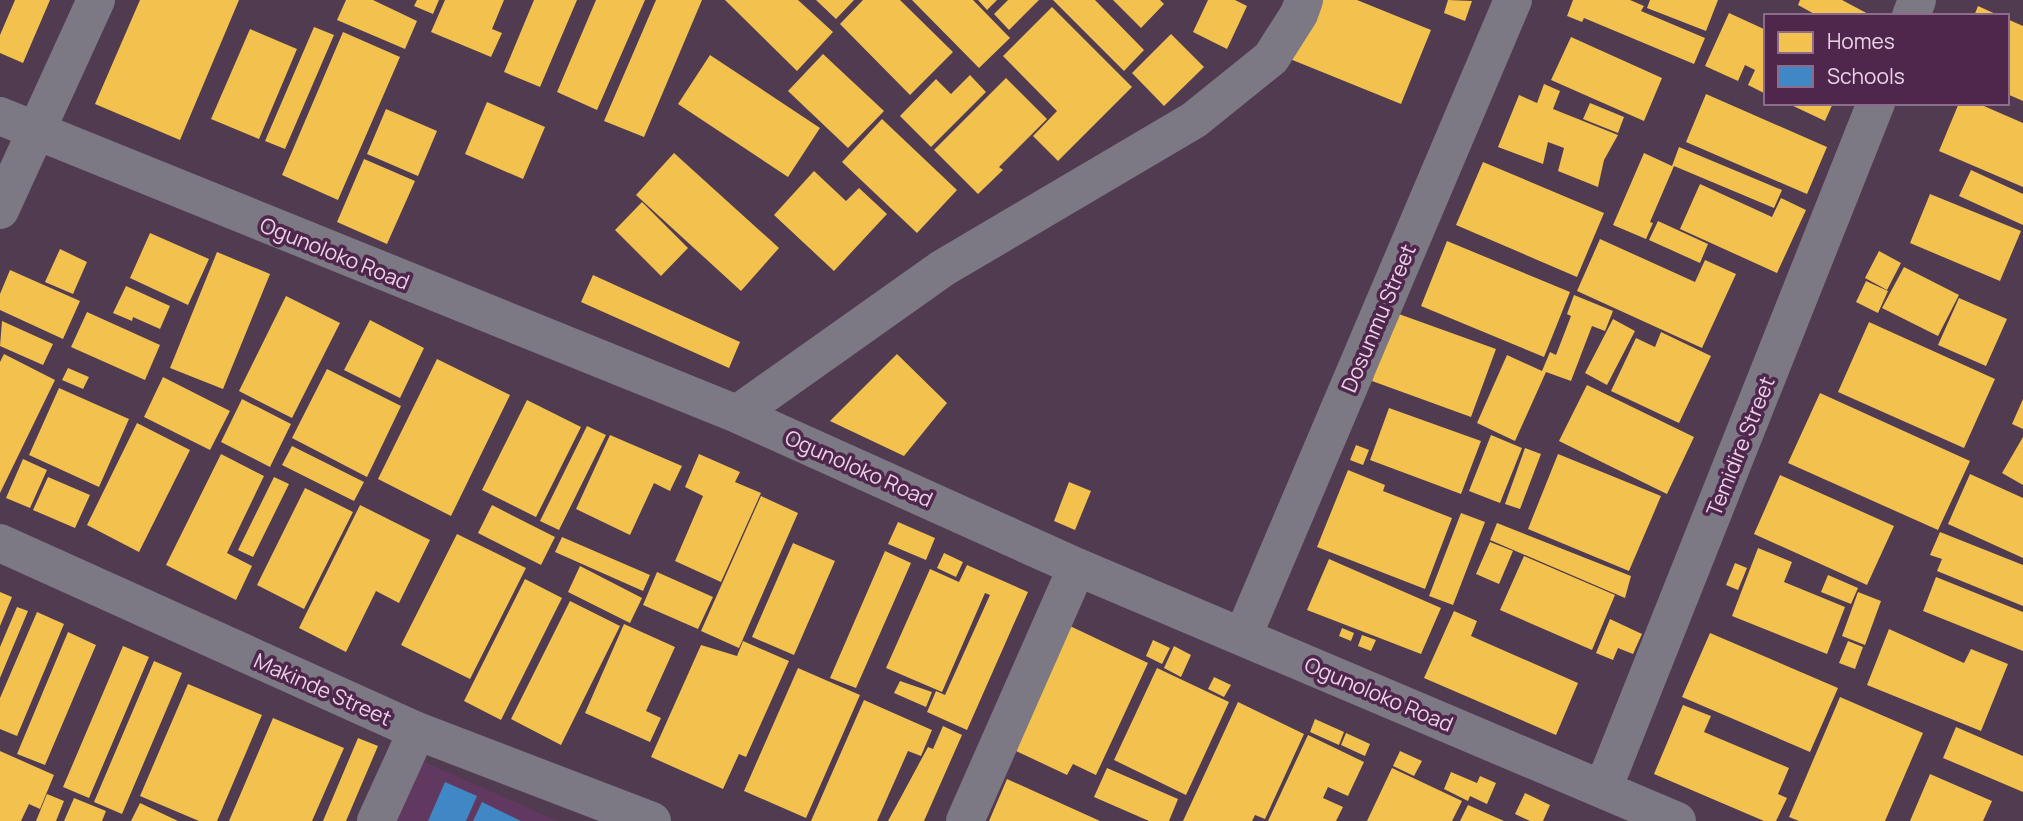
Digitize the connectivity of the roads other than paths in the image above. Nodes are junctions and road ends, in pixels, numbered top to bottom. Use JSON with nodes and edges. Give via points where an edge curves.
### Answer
{"nodes":[{"id":1,"x":96,"y":0,"type":"edge"},
{"id":2,"x":1304,"y":0,"type":"edge"},
{"id":3,"x":1513,"y":0,"type":"edge"},
{"id":4,"x":1875,"y":105,"type":"edge"},
{"id":5,"x":0,"y":116,"type":"edge"},
{"id":6,"x":34,"y":132,"type":"junction"},
{"id":7,"x":0,"y":210,"type":"edge"},
{"id":8,"x":737,"y":414,"type":"junction"},
{"id":9,"x":0,"y":543,"type":"edge"},
{"id":10,"x":1077,"y":567,"type":"junction"},
{"id":11,"x":1243,"y":636,"type":"junction"},
{"id":12,"x":417,"y":732,"type":"junction"},
{"id":13,"x":1603,"y":789,"type":"junction"},
{"id":14,"x":376,"y":821,"type":"edge"},
{"id":15,"x":652,"y":821,"type":"edge"},
{"id":16,"x":965,"y":821,"type":"edge"},
{"id":17,"x":1677,"y":821,"type":"edge"}],
"edges":[{"from":1,"to":6,"type":"street"},
{"from":2,"to":8,"type":"street","via":[[1271,58],[1194,120],[943,268]]},
{"from":3,"to":11,"type":"street","name":"Dosunmu Street"},
{"from":4,"to":13,"type":"street","name":"Temidire Street"},
{"from":5,"to":6,"type":"street","name":"Ogunoloko Road"},
{"from":6,"to":7,"type":"street"},
{"from":6,"to":8,"type":"street","name":"Ogunoloko Road"},
{"from":8,"to":10,"type":"street","name":"Ogunoloko Road"},
{"from":9,"to":12,"type":"street","name":"Makinde Street"},
{"from":10,"to":11,"type":"street","name":"Ogunoloko Road"},
{"from":10,"to":16,"type":"street"},
{"from":11,"to":13,"type":"street","name":"Ogunoloko Road"},
{"from":12,"to":14,"type":"street"},
{"from":12,"to":15,"type":"street","name":"Makinde Street"},
{"from":13,"to":17,"type":"street","name":"Ogunoloko Road"}]}
